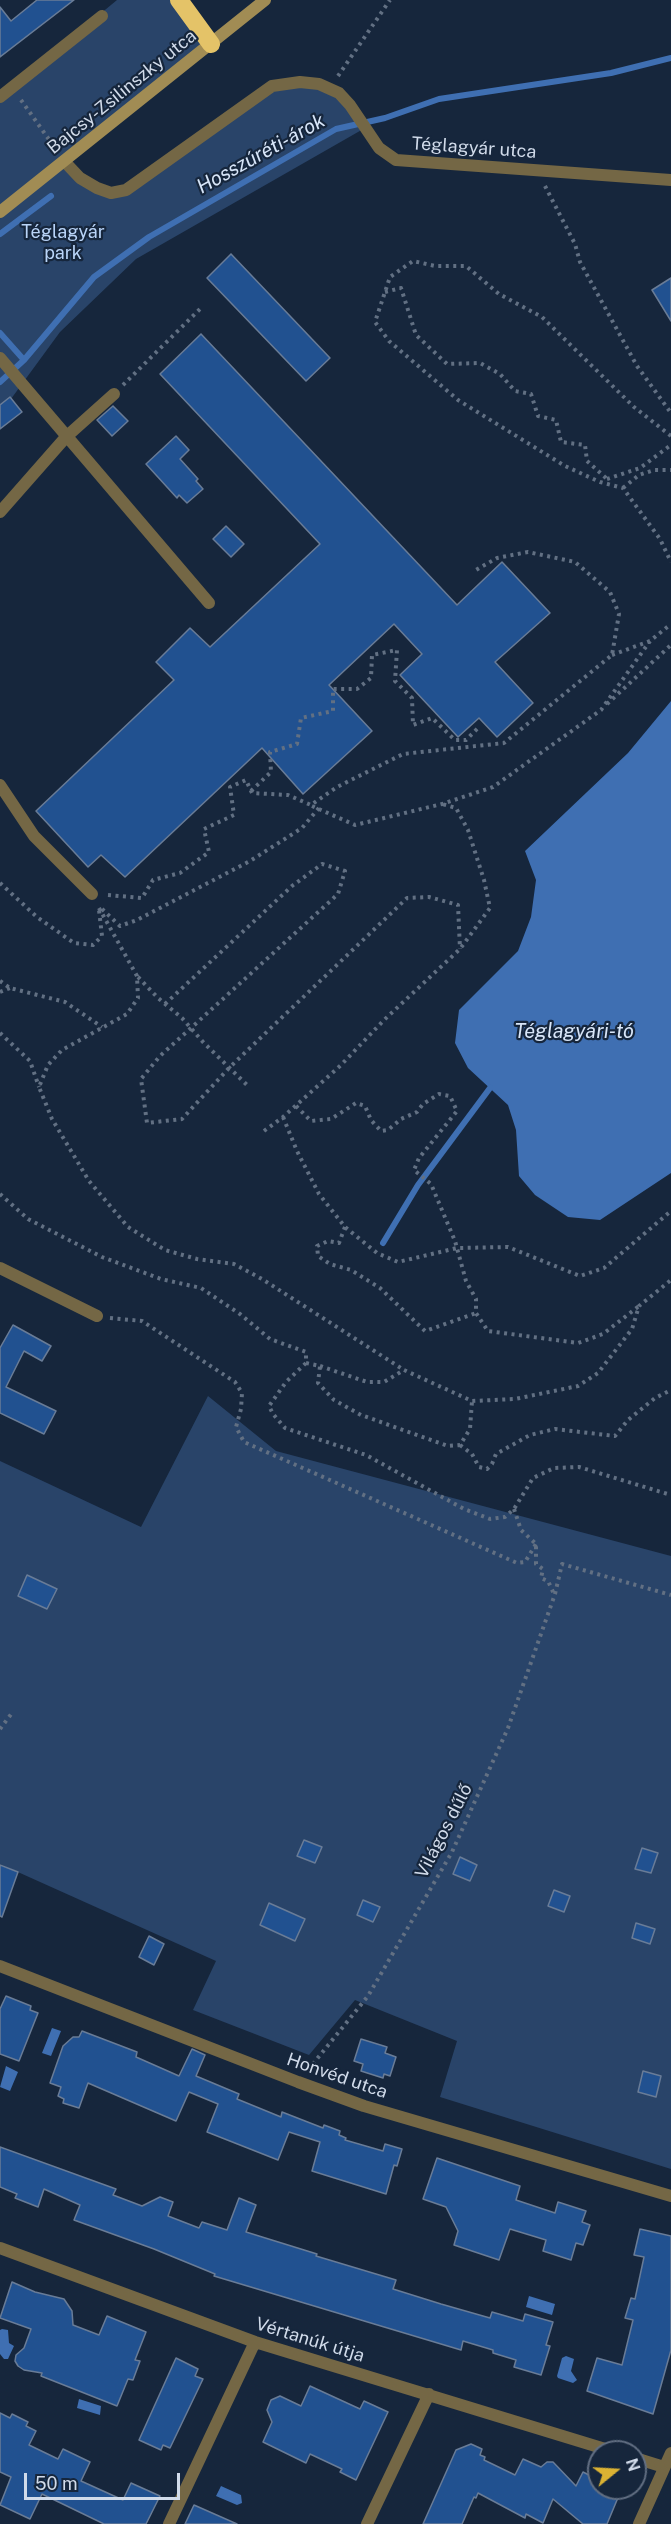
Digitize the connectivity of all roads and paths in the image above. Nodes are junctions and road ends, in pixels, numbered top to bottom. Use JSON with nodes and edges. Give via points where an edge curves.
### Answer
{"nodes":[{"id":1,"x":180,"y":0,"type":"edge"},
{"id":2,"x":265,"y":0,"type":"edge"},
{"id":3,"x":390,"y":0,"type":"edge"},
{"id":4,"x":102,"y":16,"type":"dead end"},
{"id":5,"x":211,"y":44,"type":"junction"},
{"id":6,"x":12,"y":87,"type":"junction"},
{"id":7,"x":329,"y":88,"type":"junction"},
{"id":8,"x":0,"y":97,"type":"edge"},
{"id":9,"x":64,"y":161,"type":"junction"},
{"id":10,"x":539,"y":171,"type":"junction"},
{"id":11,"x":671,"y":180,"type":"edge"},
{"id":12,"x":0,"y":212,"type":"edge"},
{"id":13,"x":385,"y":292,"type":"junction"},
{"id":14,"x":201,"y":308,"type":"dead end"},
{"id":15,"x":0,"y":358,"type":"edge"},
{"id":16,"x":114,"y":394,"type":"joint"},
{"id":17,"x":671,"y":413,"type":"edge"},
{"id":18,"x":671,"y":436,"type":"edge"},
{"id":19,"x":66,"y":437,"type":"junction"},
{"id":20,"x":671,"y":445,"type":"edge"},
{"id":21,"x":671,"y":470,"type":"edge"},
{"id":22,"x":607,"y":479,"type":"junction"},
{"id":23,"x":600,"y":482,"type":"junction"},
{"id":24,"x":623,"y":489,"type":"junction"},
{"id":25,"x":0,"y":512,"type":"edge"},
{"id":26,"x":671,"y":562,"type":"edge"},
{"id":27,"x":476,"y":570,"type":"dead end"},
{"id":28,"x":209,"y":603,"type":"dead end"},
{"id":29,"x":671,"y":624,"type":"edge"},
{"id":30,"x":650,"y":641,"type":"junction"},
{"id":31,"x":671,"y":645,"type":"edge"},
{"id":32,"x":612,"y":655,"type":"junction"},
{"id":33,"x":601,"y":710,"type":"junction"},
{"id":34,"x":478,"y":727,"type":"dead end"},
{"id":35,"x":0,"y":785,"type":"edge"},
{"id":36,"x":251,"y":791,"type":"junction"},
{"id":37,"x":442,"y":804,"type":"junction"},
{"id":38,"x":311,"y":805,"type":"junction"},
{"id":39,"x":319,"y":808,"type":"junction"},
{"id":40,"x":0,"y":883,"type":"edge"},
{"id":41,"x":92,"y":894,"type":"junction"},
{"id":42,"x":98,"y":906,"type":"junction"},
{"id":43,"x":460,"y":949,"type":"junction"},
{"id":44,"x":137,"y":976,"type":"junction"},
{"id":45,"x":0,"y":981,"type":"edge"},
{"id":46,"x":10,"y":988,"type":"junction"},
{"id":47,"x":0,"y":992,"type":"edge"},
{"id":48,"x":165,"y":1004,"type":"junction"},
{"id":49,"x":102,"y":1027,"type":"junction"},
{"id":50,"x":191,"y":1028,"type":"junction"},
{"id":51,"x":0,"y":1033,"type":"edge"},
{"id":52,"x":229,"y":1068,"type":"junction"},
{"id":53,"x":247,"y":1084,"type":"dead end"},
{"id":54,"x":39,"y":1087,"type":"junction"},
{"id":55,"x":296,"y":1106,"type":"junction"},
{"id":56,"x":284,"y":1117,"type":"junction"},
{"id":57,"x":264,"y":1131,"type":"dead end"},
{"id":58,"x":0,"y":1194,"type":"edge"},
{"id":59,"x":671,"y":1211,"type":"edge"},
{"id":60,"x":345,"y":1227,"type":"junction"},
{"id":61,"x":457,"y":1248,"type":"junction"},
{"id":62,"x":0,"y":1268,"type":"edge"},
{"id":63,"x":671,"y":1280,"type":"edge"},
{"id":64,"x":639,"y":1306,"type":"junction"},
{"id":65,"x":476,"y":1313,"type":"junction"},
{"id":66,"x":96,"y":1316,"type":"joint"},
{"id":67,"x":306,"y":1363,"type":"junction"},
{"id":68,"x":320,"y":1366,"type":"junction"},
{"id":69,"x":404,"y":1370,"type":"junction"},
{"id":70,"x":671,"y":1390,"type":"edge"},
{"id":71,"x":472,"y":1401,"type":"junction"},
{"id":72,"x":460,"y":1445,"type":"junction"},
{"id":73,"x":671,"y":1495,"type":"edge"},
{"id":74,"x":514,"y":1509,"type":"junction"},
{"id":75,"x":536,"y":1544,"type":"junction"},
{"id":76,"x":555,"y":1594,"type":"junction"},
{"id":77,"x":671,"y":1595,"type":"edge"},
{"id":78,"x":12,"y":1713,"type":"dead end"},
{"id":79,"x":0,"y":1729,"type":"edge"},
{"id":80,"x":0,"y":1966,"type":"edge"},
{"id":81,"x":298,"y":2082,"type":"junction"},
{"id":82,"x":671,"y":2196,"type":"edge"},
{"id":83,"x":0,"y":2248,"type":"edge"},
{"id":84,"x":255,"y":2342,"type":"junction"},
{"id":85,"x":429,"y":2394,"type":"junction"},
{"id":86,"x":587,"y":2443,"type":"edge"},
{"id":87,"x":671,"y":2453,"type":"edge"},
{"id":88,"x":647,"y":2462,"type":"edge"},
{"id":89,"x":664,"y":2468,"type":"junction"},
{"id":90,"x":169,"y":2524,"type":"edge"},
{"id":91,"x":367,"y":2524,"type":"edge"},
{"id":92,"x":639,"y":2524,"type":"edge"}],
"edges":[{"from":1,"to":5,"type":"highway"},
{"from":2,"to":5,"type":"main road","name":"Bajcsy-Zsilinszky utca"},
{"from":3,"to":7,"type":"path"},
{"from":4,"to":6,"type":"street"},
{"from":5,"to":9,"type":"main road","name":"Bajcsy-Zsilinszky utca"},
{"from":6,"to":8,"type":"street"},
{"from":6,"to":9,"type":"path"},
{"from":7,"to":9,"type":"street","name":"Téglagyár utca","via":[[300,82],[272,86],[126,190],[111,193],[97,188],[80,178]]},
{"from":7,"to":10,"type":"street","name":"Téglagyár utca","via":[[350,105],[379,148],[396,160]]},
{"from":9,"to":12,"type":"main road","name":"Bajcsy-Zsilinszky utca"},
{"from":10,"to":11,"type":"street","name":"Téglagyár utca"},
{"from":10,"to":17,"type":"path","via":[[580,262],[637,366]]},
{"from":13,"to":18,"type":"path","via":[[390,277],[413,261],[466,266],[498,294],[542,317],[634,407]]},
{"from":13,"to":22,"type":"path","via":[[401,288],[416,335],[447,364],[480,363],[500,374],[515,391],[531,394],[538,416],[556,420],[561,442],[585,445],[587,461]]},
{"from":13,"to":23,"type":"path","via":[[375,322],[389,341],[458,400],[565,466]]},
{"from":14,"to":16,"type":"path"},
{"from":15,"to":19,"type":"street"},
{"from":16,"to":19,"type":"street"},
{"from":19,"to":25,"type":"street"},
{"from":19,"to":28,"type":"street"},
{"from":20,"to":22,"type":"path","via":[[639,468]]},
{"from":21,"to":24,"type":"path","via":[[639,475]]},
{"from":22,"to":23,"type":"path"},
{"from":23,"to":24,"type":"path"},
{"from":24,"to":26,"type":"path","via":[[660,539]]},
{"from":27,"to":32,"type":"path","via":[[497,558],[528,552],[575,562],[610,592],[619,614]]},
{"from":29,"to":30,"type":"path"},
{"from":30,"to":32,"type":"path"},
{"from":30,"to":33,"type":"path"},
{"from":31,"to":33,"type":"path"},
{"from":32,"to":38,"type":"path","via":[[504,743],[403,754],[337,787]]},
{"from":33,"to":37,"type":"path","via":[[493,787]]},
{"from":34,"to":36,"type":"path","via":[[466,740],[455,740],[432,718],[413,725],[412,698],[394,681],[397,650],[372,655],[371,678],[357,689],[333,689],[333,711],[301,718],[297,744],[270,752],[271,772]]},
{"from":35,"to":41,"type":"street","via":[[34,836]]},
{"from":36,"to":38,"type":"path","via":[[288,795]]},
{"from":36,"to":41,"type":"path","via":[[246,780],[230,787],[234,815],[204,829],[208,852],[180,873],[153,880],[142,898]]},
{"from":37,"to":39,"type":"path","via":[[356,825]]},
{"from":37,"to":43,"type":"path","via":[[456,808],[468,830],[490,908]]},
{"from":38,"to":39,"type":"path"},
{"from":39,"to":42,"type":"path","via":[[302,828],[250,861],[137,920],[120,926]]},
{"from":40,"to":42,"type":"path","via":[[37,917],[74,943],[93,945],[102,936]]},
{"from":41,"to":42,"type":"path"},
{"from":42,"to":44,"type":"path"},
{"from":43,"to":52,"type":"path","via":[[458,905],[429,897],[407,898]]},
{"from":43,"to":55,"type":"path"},
{"from":44,"to":48,"type":"path"},
{"from":44,"to":49,"type":"path","via":[[138,998],[127,1014]]},
{"from":45,"to":46,"type":"path"},
{"from":46,"to":47,"type":"path"},
{"from":46,"to":49,"type":"path","via":[[65,1002]]},
{"from":48,"to":50,"type":"path"},
{"from":48,"to":50,"type":"path","via":[[292,886],[322,864],[345,871],[338,894]]},
{"from":49,"to":54,"type":"path","via":[[62,1050],[48,1065]]},
{"from":50,"to":52,"type":"path"},
{"from":50,"to":52,"type":"path","via":[[141,1079],[147,1123],[183,1119]]},
{"from":51,"to":54,"type":"path","via":[[30,1061]]},
{"from":52,"to":53,"type":"path"},
{"from":54,"to":69,"type":"path","via":[[52,1119],[89,1180],[128,1227],[165,1250],[234,1264]]},
{"from":55,"to":56,"type":"path"},
{"from":55,"to":61,"type":"path","via":[[311,1121],[331,1119],[357,1103],[365,1106],[381,1131],[417,1112],[439,1094],[450,1096],[457,1111],[419,1158],[414,1170],[431,1184]]},
{"from":56,"to":57,"type":"path"},
{"from":56,"to":60,"type":"path","via":[[319,1194]]},
{"from":58,"to":67,"type":"path","via":[[28,1219],[102,1257],[161,1279],[201,1288],[270,1339],[306,1352]]},
{"from":59,"to":61,"type":"path","via":[[604,1268],[580,1276],[508,1248]]},
{"from":60,"to":61,"type":"path","via":[[377,1253],[398,1262]]},
{"from":60,"to":65,"type":"path","via":[[339,1243],[328,1241],[317,1246],[318,1256],[380,1288],[425,1331]]},
{"from":61,"to":65,"type":"path","via":[[466,1281],[476,1299]]},
{"from":62,"to":66,"type":"street"},
{"from":63,"to":64,"type":"path"},
{"from":64,"to":65,"type":"path","via":[[603,1334],[578,1343],[488,1331]]},
{"from":64,"to":71,"type":"path","via":[[632,1329],[598,1373],[578,1386],[515,1399]]},
{"from":66,"to":75,"type":"path","via":[[142,1321],[235,1382],[242,1393],[236,1427],[244,1442],[517,1563],[525,1562]]},
{"from":67,"to":68,"type":"path"},
{"from":67,"to":74,"type":"path","via":[[286,1382],[270,1406],[285,1428],[366,1455],[472,1513],[490,1519],[505,1517]]},
{"from":68,"to":69,"type":"path","via":[[367,1382],[384,1382]]},
{"from":68,"to":72,"type":"path","via":[[318,1383],[334,1400],[361,1415],[448,1446]]},
{"from":69,"to":71,"type":"path"},
{"from":70,"to":72,"type":"path","via":[[628,1420],[615,1436],[555,1429],[530,1435],[496,1454],[486,1469],[479,1467],[472,1454]]},
{"from":71,"to":72,"type":"path","via":[[470,1429]]},
{"from":73,"to":74,"type":"path","via":[[579,1467],[554,1468],[533,1479]]},
{"from":74,"to":75,"type":"path","via":[[521,1530]]},
{"from":75,"to":76,"type":"path","via":[[536,1564],[543,1569],[541,1578],[548,1581]]},
{"from":76,"to":77,"type":"path","name":"Világos dűlő","via":[[562,1564]]},
{"from":76,"to":81,"type":"path","name":"Világos dűlő","via":[[508,1728],[452,1852],[368,1996]]},
{"from":78,"to":79,"type":"path"},
{"from":80,"to":81,"type":"street","name":"Honvéd utca"},
{"from":81,"to":82,"type":"street","name":"Honvéd utca","via":[[364,2106]]},
{"from":83,"to":84,"type":"street","name":"Vértanúk útja"},
{"from":84,"to":85,"type":"street","name":"Vértanúk útja"},
{"from":84,"to":90,"type":"street"},
{"from":85,"to":86,"type":"street","name":"Vértanúk útja"},
{"from":85,"to":91,"type":"street"},
{"from":87,"to":89,"type":"street"},
{"from":88,"to":89,"type":"street"},
{"from":89,"to":92,"type":"street"}]}
